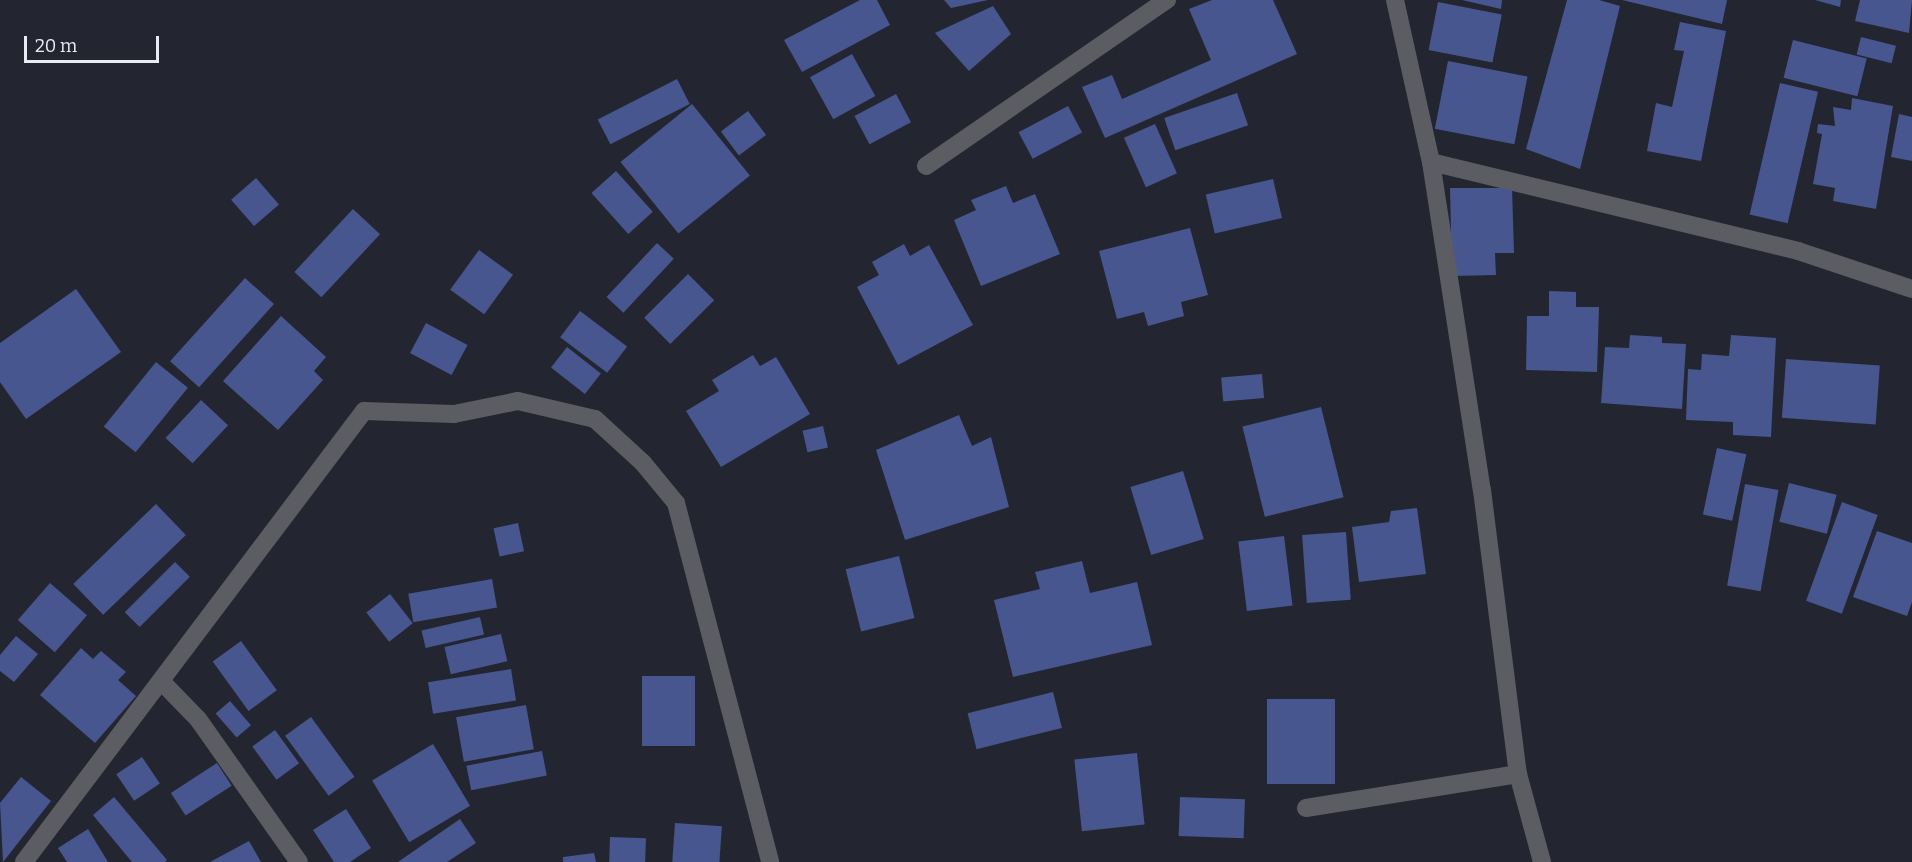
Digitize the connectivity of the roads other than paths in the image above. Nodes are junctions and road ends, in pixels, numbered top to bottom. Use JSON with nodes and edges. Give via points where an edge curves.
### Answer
{"nodes":[{"id":1,"x":1167,"y":0,"type":"edge"},
{"id":2,"x":1395,"y":0,"type":"edge"},
{"id":3,"x":1431,"y":162,"type":"junction"},
{"id":4,"x":926,"y":166,"type":"dead end"},
{"id":5,"x":1912,"y":289,"type":"edge"},
{"id":6,"x":161,"y":681,"type":"junction"},
{"id":7,"x":1518,"y":774,"type":"junction"},
{"id":8,"x":1306,"y":808,"type":"dead end"},
{"id":9,"x":24,"y":862,"type":"edge"},
{"id":10,"x":300,"y":862,"type":"edge"},
{"id":11,"x":770,"y":862,"type":"edge"},
{"id":12,"x":1542,"y":862,"type":"edge"}],
"edges":[{"from":1,"to":4,"type":"street"},
{"from":2,"to":3,"type":"street"},
{"from":3,"to":5,"type":"street","via":[[1798,251]]},
{"from":3,"to":7,"type":"street","via":[[1482,490]]},
{"from":6,"to":9,"type":"street"},
{"from":6,"to":10,"type":"street","via":[[198,719]]},
{"from":6,"to":11,"type":"street","via":[[363,411],[454,414],[518,401],[596,419],[643,463],[676,503]]},
{"from":7,"to":8,"type":"street"},
{"from":7,"to":12,"type":"street"}]}
